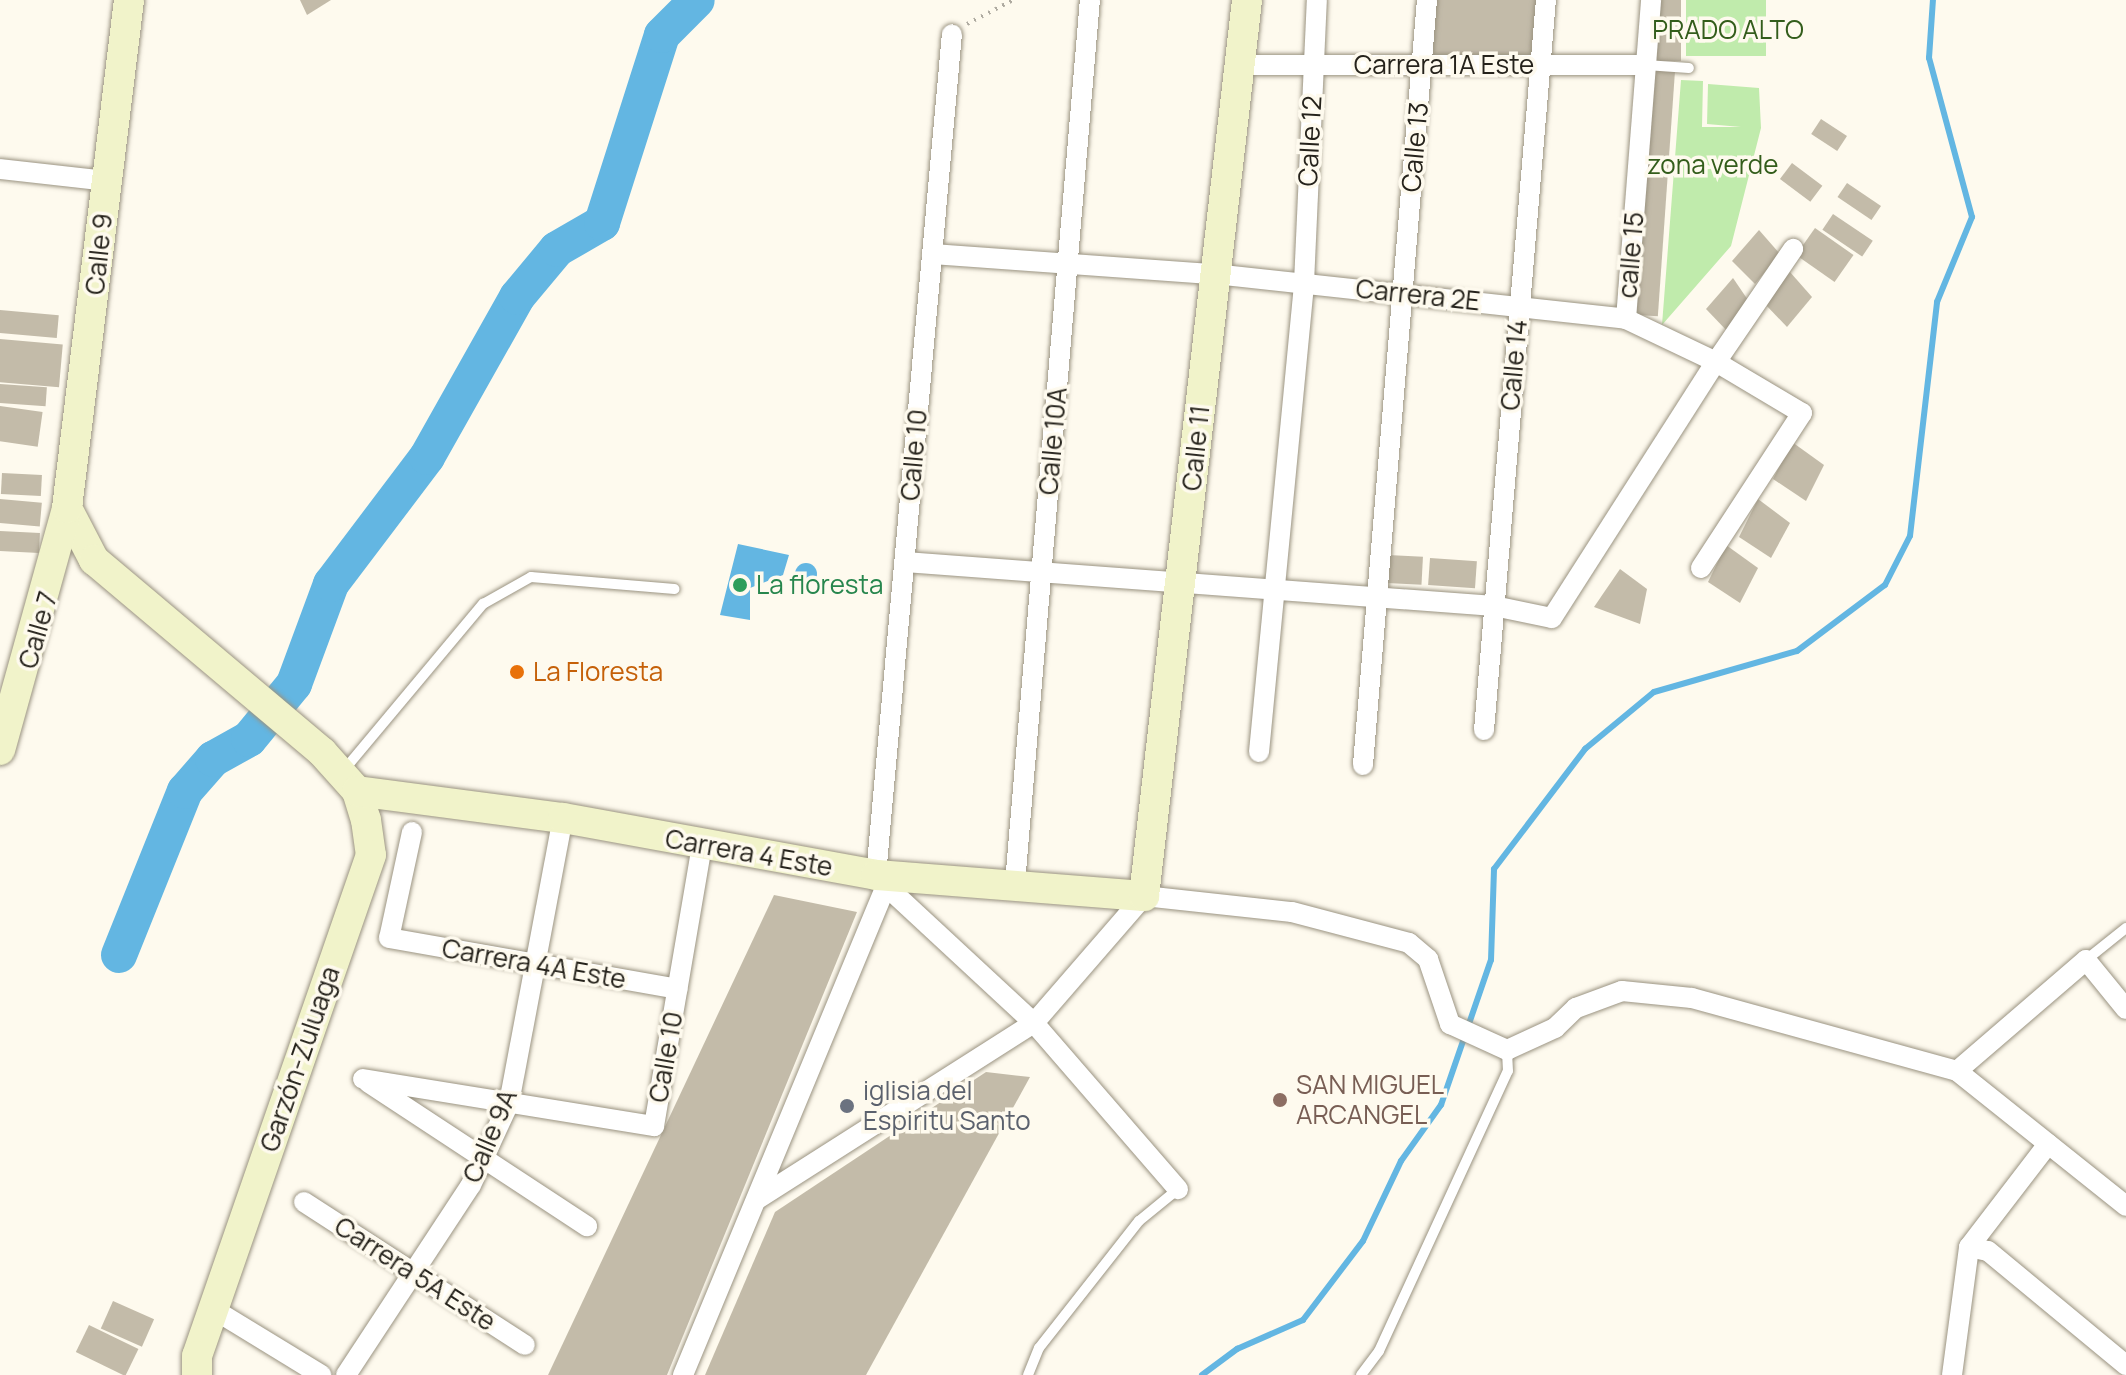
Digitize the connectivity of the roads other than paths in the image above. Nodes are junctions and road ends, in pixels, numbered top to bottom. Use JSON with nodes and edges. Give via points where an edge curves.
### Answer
{"nodes":[{"id":1,"x":129,"y":0,"type":"edge"},
{"id":2,"x":1090,"y":0,"type":"edge"},
{"id":3,"x":1247,"y":0,"type":"edge"},
{"id":4,"x":1317,"y":0,"type":"edge"},
{"id":5,"x":1427,"y":0,"type":"edge"},
{"id":6,"x":1546,"y":0,"type":"edge"},
{"id":7,"x":1651,"y":0,"type":"edge"},
{"id":8,"x":952,"y":34,"type":"road end"},
{"id":9,"x":1540,"y":64,"type":"junction"},
{"id":10,"x":1241,"y":65,"type":"junction"},
{"id":11,"x":1314,"y":65,"type":"junction"},
{"id":12,"x":1422,"y":65,"type":"junction"},
{"id":13,"x":1646,"y":65,"type":"junction"},
{"id":14,"x":1689,"y":68,"type":"dead end"},
{"id":15,"x":0,"y":169,"type":"edge"},
{"id":16,"x":107,"y":181,"type":"junction"},
{"id":17,"x":1793,"y":249,"type":"dead end"},
{"id":18,"x":932,"y":254,"type":"junction"},
{"id":19,"x":1068,"y":263,"type":"junction"},
{"id":20,"x":1214,"y":274,"type":"junction"},
{"id":21,"x":1304,"y":283,"type":"junction"},
{"id":22,"x":1403,"y":293,"type":"junction"},
{"id":23,"x":1519,"y":305,"type":"junction"},
{"id":24,"x":1626,"y":319,"type":"junction"},
{"id":25,"x":1716,"y":362,"type":"junction"},
{"id":26,"x":67,"y":508,"type":"junction"},
{"id":27,"x":905,"y":562,"type":"junction"},
{"id":28,"x":1701,"y":568,"type":"dead end"},
{"id":29,"x":1042,"y":571,"type":"junction"},
{"id":30,"x":1182,"y":580,"type":"junction"},
{"id":31,"x":1275,"y":588,"type":"junction"},
{"id":32,"x":675,"y":589,"type":"dead end"},
{"id":33,"x":1377,"y":596,"type":"junction"},
{"id":34,"x":1494,"y":606,"type":"junction"},
{"id":35,"x":1484,"y":730,"type":"dead end"},
{"id":36,"x":0,"y":750,"type":"edge"},
{"id":37,"x":1259,"y":752,"type":"dead end"},
{"id":38,"x":1363,"y":765,"type":"dead end"},
{"id":39,"x":339,"y":772,"type":"junction"},
{"id":40,"x":563,"y":818,"type":"junction"},
{"id":41,"x":412,"y":832,"type":"dead end"},
{"id":42,"x":702,"y":846,"type":"junction"},
{"id":43,"x":881,"y":881,"type":"junction"},
{"id":44,"x":1015,"y":883,"type":"junction"},
{"id":45,"x":1144,"y":896,"type":"junction"},
{"id":46,"x":2126,"y":928,"type":"edge"},
{"id":47,"x":2086,"y":960,"type":"junction"},
{"id":48,"x":534,"y":964,"type":"junction"},
{"id":49,"x":678,"y":989,"type":"junction"},
{"id":50,"x":2126,"y":1009,"type":"edge"},
{"id":51,"x":1034,"y":1023,"type":"junction"},
{"id":52,"x":1507,"y":1050,"type":"junction"},
{"id":53,"x":1957,"y":1071,"type":"junction"},
{"id":54,"x":509,"y":1103,"type":"junction"},
{"id":55,"x":2048,"y":1144,"type":"junction"},
{"id":56,"x":482,"y":1157,"type":"junction"},
{"id":57,"x":1178,"y":1189,"type":"joint"},
{"id":58,"x":759,"y":1198,"type":"junction"},
{"id":59,"x":304,"y":1202,"type":"dead end"},
{"id":60,"x":2126,"y":1206,"type":"edge"},
{"id":61,"x":587,"y":1226,"type":"dead end"},
{"id":62,"x":1969,"y":1247,"type":"junction"},
{"id":63,"x":413,"y":1273,"type":"junction"},
{"id":64,"x":213,"y":1309,"type":"junction"},
{"id":65,"x":525,"y":1345,"type":"dead end"},
{"id":66,"x":2126,"y":1365,"type":"edge"},
{"id":67,"x":197,"y":1375,"type":"edge"},
{"id":68,"x":321,"y":1375,"type":"edge"},
{"id":69,"x":346,"y":1375,"type":"edge"},
{"id":70,"x":683,"y":1375,"type":"edge"},
{"id":71,"x":1028,"y":1375,"type":"edge"},
{"id":72,"x":1361,"y":1375,"type":"edge"},
{"id":73,"x":1952,"y":1375,"type":"edge"}],
"edges":[{"from":1,"to":16,"type":"street","name":"Calle 9"},
{"from":2,"to":19,"type":"street","name":"Calle 10A"},
{"from":3,"to":10,"type":"street","name":"Calle 11"},
{"from":4,"to":11,"type":"street","name":"Calle 12"},
{"from":5,"to":12,"type":"street","name":"Calle 13"},
{"from":6,"to":9,"type":"street","name":"Calle 14"},
{"from":7,"to":13,"type":"street","name":"calle 15"},
{"from":8,"to":18,"type":"street","name":"Calle 10"},
{"from":9,"to":12,"type":"street","name":"Carrera 1A Este"},
{"from":9,"to":13,"type":"street","name":"Carrera 1A Este"},
{"from":9,"to":23,"type":"street","name":"Calle 14"},
{"from":10,"to":11,"type":"street","name":"Carrera 1A Este"},
{"from":10,"to":20,"type":"street","name":"Calle 11"},
{"from":11,"to":12,"type":"street","name":"Carrera 1A Este"},
{"from":11,"to":21,"type":"street","name":"Calle 12"},
{"from":12,"to":22,"type":"street","name":"Calle 13"},
{"from":13,"to":14,"type":"lane"},
{"from":13,"to":24,"type":"street","name":"calle 15"},
{"from":15,"to":16,"type":"street"},
{"from":16,"to":26,"type":"street","name":"Calle 9"},
{"from":17,"to":25,"type":"street"},
{"from":18,"to":19,"type":"street","name":"Carrera 2E"},
{"from":18,"to":27,"type":"street","name":"Calle 10"},
{"from":19,"to":20,"type":"street","name":"Carrera 2E"},
{"from":19,"to":29,"type":"street","name":"Calle 10A"},
{"from":20,"to":21,"type":"street","name":"Carrera 2E"},
{"from":20,"to":30,"type":"street","name":"Calle 11"},
{"from":21,"to":22,"type":"street","name":"Carrera 2E"},
{"from":21,"to":31,"type":"street","name":"Calle 12"},
{"from":22,"to":23,"type":"street","name":"Carrera 2E"},
{"from":22,"to":33,"type":"street","name":"Calle 13"},
{"from":23,"to":24,"type":"street","name":"Carrera 2E"},
{"from":23,"to":34,"type":"street","name":"Calle 14"},
{"from":24,"to":25,"type":"street","name":"Carrera 2E"},
{"from":25,"to":28,"type":"street","name":"Carrera 2E","via":[[1802,413]]},
{"from":25,"to":34,"type":"street","via":[[1552,618]]},
{"from":26,"to":36,"type":"street","name":"Calle 7"},
{"from":26,"to":39,"type":"street","via":[[94,560]]},
{"from":27,"to":29,"type":"street"},
{"from":27,"to":43,"type":"street","name":"Calle 10"},
{"from":29,"to":30,"type":"street"},
{"from":29,"to":44,"type":"street","name":"Calle 10A"},
{"from":30,"to":31,"type":"street"},
{"from":30,"to":45,"type":"street","name":"Calle 11"},
{"from":31,"to":33,"type":"street"},
{"from":31,"to":37,"type":"street","name":"Calle 12"},
{"from":32,"to":39,"type":"lane","via":[[531,577],[483,604]]},
{"from":33,"to":34,"type":"street"},
{"from":33,"to":38,"type":"street","name":"Calle 13"},
{"from":34,"to":35,"type":"street","name":"Calle 14"},
{"from":39,"to":40,"type":"street","name":"Carrera 4 Este"},
{"from":39,"to":64,"type":"street","name":"Garzón-Zuluaga","via":[[371,855]]},
{"from":40,"to":42,"type":"street","name":"Carrera 4 Este"},
{"from":40,"to":48,"type":"street","name":"Calle 9A"},
{"from":41,"to":48,"type":"street","name":"Carrera 4A Este","via":[[389,938]]},
{"from":42,"to":43,"type":"street","name":"Carrera 4 Este"},
{"from":42,"to":49,"type":"street","name":"Calle 10"},
{"from":43,"to":44,"type":"street","name":"Carrera 4 Este"},
{"from":43,"to":51,"type":"street"},
{"from":43,"to":58,"type":"street","name":"Calle 10"},
{"from":44,"to":45,"type":"street","name":"Carrera 4 Este"},
{"from":45,"to":51,"type":"street"},
{"from":45,"to":52,"type":"street","via":[[1292,912],[1409,943],[1428,959],[1450,1024]]},
{"from":46,"to":47,"type":"lane"},
{"from":47,"to":50,"type":"street"},
{"from":47,"to":53,"type":"street"},
{"from":48,"to":49,"type":"street","name":"Carrera 4A Este"},
{"from":48,"to":54,"type":"street","name":"Calle 9A"},
{"from":49,"to":54,"type":"street","name":"Calle 10","via":[[654,1126]]},
{"from":51,"to":57,"type":"street"},
{"from":51,"to":58,"type":"street"},
{"from":52,"to":53,"type":"street","via":[[1555,1028],[1576,1008],[1622,991],[1692,998]]},
{"from":52,"to":72,"type":"lane","via":[[1508,1071],[1379,1351]]},
{"from":53,"to":55,"type":"street"},
{"from":54,"to":56,"type":"street","name":"Calle 9A"},
{"from":54,"to":56,"type":"street","via":[[363,1079]]},
{"from":55,"to":60,"type":"street"},
{"from":55,"to":62,"type":"street"},
{"from":56,"to":61,"type":"street"},
{"from":56,"to":63,"type":"street","name":"Calle 9A"},
{"from":57,"to":71,"type":"lane","via":[[1139,1221],[1039,1348]]},
{"from":58,"to":70,"type":"street","name":"Calle 10"},
{"from":59,"to":63,"type":"street","name":"Carrera 5A Este"},
{"from":62,"to":66,"type":"street","via":[[1988,1251]]},
{"from":62,"to":73,"type":"street"},
{"from":63,"to":65,"type":"street","name":"Carrera 5A Este"},
{"from":63,"to":69,"type":"street","name":"Calle 9A"},
{"from":64,"to":67,"type":"street","name":"Garzón-Zuluaga"},
{"from":64,"to":68,"type":"street"}]}
